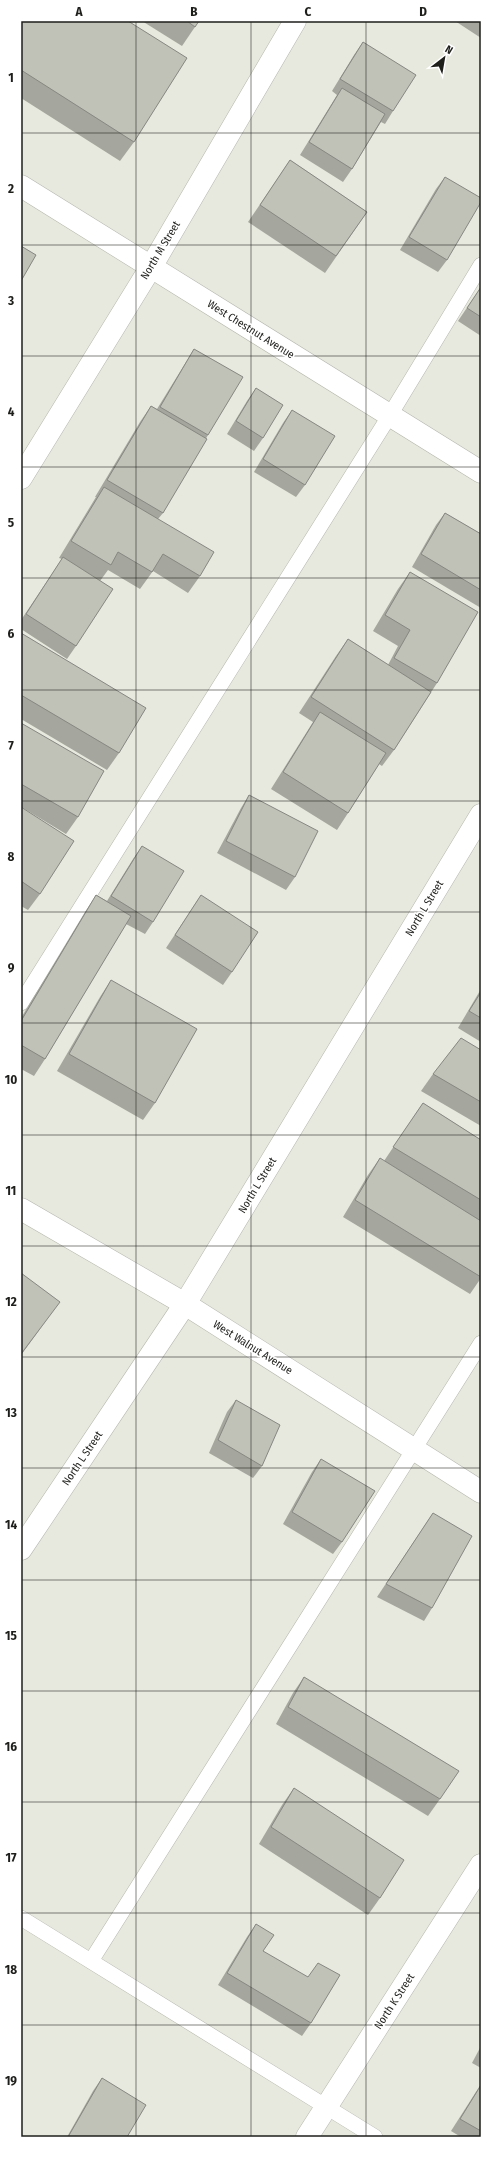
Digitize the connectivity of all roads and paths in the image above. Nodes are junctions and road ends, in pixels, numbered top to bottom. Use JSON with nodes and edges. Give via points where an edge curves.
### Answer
{"nodes":[{"id":1,"x":295,"y":21,"type":"edge"},
{"id":2,"x":21,"y":186,"type":"edge"},
{"id":3,"x":481,"y":265,"type":"edge"},
{"id":4,"x":151,"y":267,"type":"junction"},
{"id":5,"x":390,"y":415,"type":"junction"},
{"id":6,"x":481,"y":472,"type":"edge"},
{"id":7,"x":21,"y":478,"type":"edge"},
{"id":8,"x":481,"y":815,"type":"edge"},
{"id":9,"x":21,"y":1003,"type":"edge"},
{"id":10,"x":21,"y":1209,"type":"edge"},
{"id":11,"x":185,"y":1304,"type":"junction"},
{"id":12,"x":481,"y":1343,"type":"edge"},
{"id":13,"x":414,"y":1450,"type":"junction"},
{"id":14,"x":481,"y":1492,"type":"edge"},
{"id":15,"x":21,"y":1549,"type":"edge"},
{"id":16,"x":481,"y":1865,"type":"edge"},
{"id":17,"x":21,"y":1918,"type":"edge"},
{"id":18,"x":91,"y":1961,"type":"junction"},
{"id":19,"x":326,"y":2107,"type":"junction"},
{"id":20,"x":307,"y":2137,"type":"edge"},
{"id":21,"x":375,"y":2137,"type":"edge"}],
"edges":[{"from":1,"to":4,"type":"street","name":"North M Street"},
{"from":2,"to":4,"type":"street","name":"West Chestnut Avenue"},
{"from":3,"to":5,"type":"lane"},
{"from":4,"to":5,"type":"street","name":"West Chestnut Avenue"},
{"from":4,"to":7,"type":"street","name":"North M Street"},
{"from":5,"to":6,"type":"street","name":"West Chestnut Avenue"},
{"from":5,"to":9,"type":"lane"},
{"from":8,"to":11,"type":"street","name":"North L Street"},
{"from":10,"to":11,"type":"street","name":"West Walnut Avenue"},
{"from":11,"to":13,"type":"street","name":"West Walnut Avenue"},
{"from":11,"to":15,"type":"street","name":"North L Street"},
{"from":12,"to":13,"type":"lane"},
{"from":13,"to":14,"type":"street","name":"West Walnut Avenue"},
{"from":13,"to":18,"type":"lane"},
{"from":16,"to":19,"type":"street","name":"North K Street"},
{"from":17,"to":18,"type":"lane"},
{"from":18,"to":19,"type":"lane"},
{"from":19,"to":20,"type":"street","name":"North K Street"},
{"from":19,"to":21,"type":"lane"}]}
